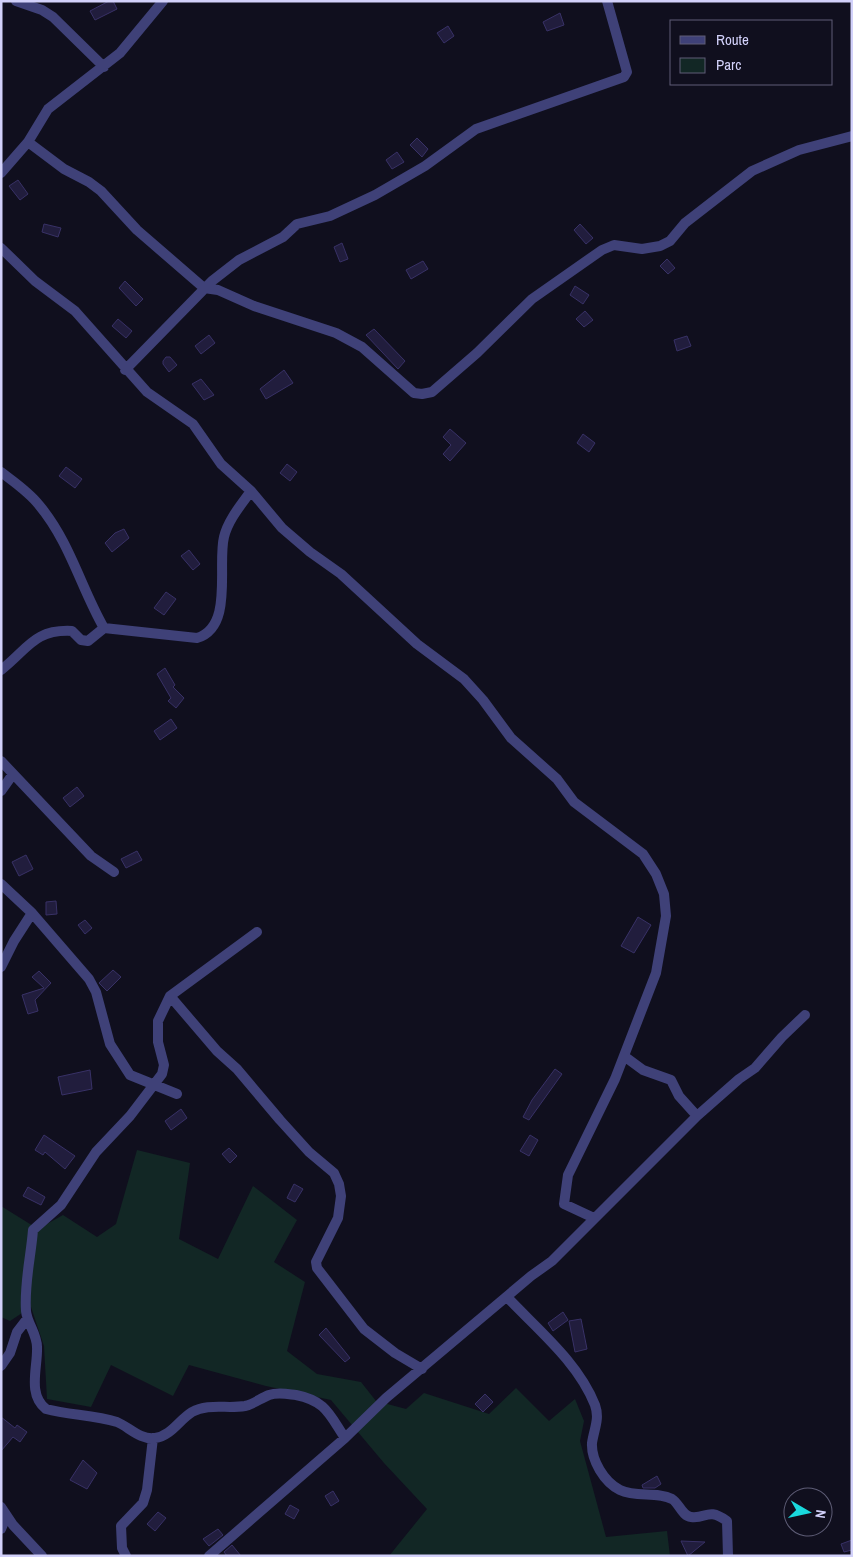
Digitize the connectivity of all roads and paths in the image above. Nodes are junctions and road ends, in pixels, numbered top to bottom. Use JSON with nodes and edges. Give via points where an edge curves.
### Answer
{"nodes":[{"id":1,"x":16,"y":1,"type":"edge"},
{"id":2,"x":163,"y":1,"type":"edge"},
{"id":3,"x":607,"y":1,"type":"edge"},
{"id":4,"x":104,"y":67,"type":"junction"},
{"id":5,"x":852,"y":136,"type":"edge"},
{"id":6,"x":28,"y":142,"type":"junction"},
{"id":7,"x":1,"y":174,"type":"edge"},
{"id":8,"x":1,"y":248,"type":"edge"},
{"id":9,"x":204,"y":288,"type":"junction"},
{"id":10,"x":126,"y":370,"type":"junction"},
{"id":11,"x":1,"y":472,"type":"edge"},
{"id":12,"x":251,"y":491,"type":"junction"},
{"id":13,"x":104,"y":628,"type":"junction"},
{"id":14,"x":1,"y":670,"type":"edge"},
{"id":15,"x":1,"y":761,"type":"edge"},
{"id":16,"x":14,"y":774,"type":"junction"},
{"id":17,"x":1,"y":791,"type":"edge"},
{"id":18,"x":114,"y":872,"type":"dead end"},
{"id":19,"x":1,"y":884,"type":"edge"},
{"id":20,"x":32,"y":913,"type":"junction"},
{"id":21,"x":257,"y":932,"type":"dead end"},
{"id":22,"x":1,"y":967,"type":"edge"},
{"id":23,"x":170,"y":996,"type":"junction"},
{"id":24,"x":805,"y":1015,"type":"dead end"},
{"id":25,"x":624,"y":1056,"type":"junction"},
{"id":26,"x":154,"y":1086,"type":"junction"},
{"id":27,"x":177,"y":1094,"type":"dead end"},
{"id":28,"x":697,"y":1116,"type":"junction"},
{"id":29,"x":594,"y":1218,"type":"junction"},
{"id":30,"x":507,"y":1296,"type":"junction"},
{"id":31,"x":27,"y":1319,"type":"junction"},
{"id":32,"x":1,"y":1366,"type":"edge"},
{"id":33,"x":422,"y":1369,"type":"junction"},
{"id":34,"x":153,"y":1438,"type":"junction"},
{"id":35,"x":345,"y":1438,"type":"junction"},
{"id":36,"x":4,"y":1512,"type":"edge"},
{"id":37,"x":1,"y":1529,"type":"edge"},
{"id":38,"x":42,"y":1556,"type":"edge"},
{"id":39,"x":126,"y":1556,"type":"edge"},
{"id":40,"x":210,"y":1556,"type":"edge"},
{"id":41,"x":728,"y":1556,"type":"edge"}],
"edges":[{"from":1,"to":4,"type":"street","via":[[53,17]]},
{"from":2,"to":4,"type":"street","via":[[124,49]]},
{"from":3,"to":9,"type":"street","via":[[627,72],[624,78],[476,129],[425,166],[375,195],[330,216],[297,224],[274,243],[239,260]]},
{"from":4,"to":6,"type":"street","via":[[48,109]]},
{"from":5,"to":9,"type":"street","via":[[799,150],[752,171],[660,246],[642,249],[608,246],[532,299],[432,392],[414,393],[362,347],[336,333],[254,306],[218,290]]},
{"from":6,"to":7,"type":"street"},
{"from":6,"to":9,"type":"street","via":[[101,191],[137,230]]},
{"from":8,"to":10,"type":"street","via":[[75,311]]},
{"from":9,"to":10,"type":"street"},
{"from":10,"to":12,"type":"street","via":[[147,392],[193,424],[220,464]]},
{"from":11,"to":13,"type":"street","via":[[38,503],[55,525]]},
{"from":12,"to":13,"type":"street","via":[[225,532],[220,610],[210,631],[197,638]]},
{"from":12,"to":25,"type":"street","via":[[282,528],[341,574],[417,644],[464,679],[511,738],[557,779],[574,802],[643,854],[664,894],[666,916],[656,973]]},
{"from":13,"to":14,"type":"street","via":[[88,641],[81,640],[72,631],[47,633]]},
{"from":15,"to":16,"type":"street"},
{"from":16,"to":17,"type":"street"},
{"from":16,"to":18,"type":"street","via":[[91,856]]},
{"from":19,"to":20,"type":"street"},
{"from":20,"to":22,"type":"street"},
{"from":20,"to":26,"type":"street","via":[[89,979],[96,992],[110,1044],[123,1067],[136,1079]]},
{"from":21,"to":23,"type":"street"},
{"from":23,"to":26,"type":"street","via":[[158,1022],[159,1048],[164,1065]]},
{"from":23,"to":33,"type":"street","via":[[298,1139],[334,1173],[341,1196],[338,1218],[316,1262],[317,1268],[364,1329]]},
{"from":24,"to":28,"type":"street","via":[[755,1068]]},
{"from":25,"to":28,"type":"street","via":[[643,1070],[671,1080],[679,1096]]},
{"from":25,"to":29,"type":"street","via":[[568,1175],[564,1204]]},
{"from":26,"to":27,"type":"street"},
{"from":26,"to":31,"type":"street","via":[[96,1152],[61,1205],[34,1230]]},
{"from":28,"to":29,"type":"street"},
{"from":29,"to":30,"type":"street","via":[[552,1261]]},
{"from":30,"to":33,"type":"street"},
{"from":30,"to":41,"type":"street","via":[[580,1376],[598,1415],[592,1444],[594,1459],[601,1473],[620,1490],[673,1500],[692,1518],[708,1513],[718,1515],[727,1521]]},
{"from":31,"to":32,"type":"street"},
{"from":31,"to":34,"type":"street","via":[[37,1348],[36,1395],[39,1404],[55,1411],[119,1423],[142,1437]]},
{"from":33,"to":35,"type":"street"},
{"from":34,"to":35,"type":"street","via":[[167,1433],[192,1412],[205,1407],[246,1405],[280,1393],[316,1400]]},
{"from":34,"to":39,"type":"street","via":[[143,1503],[121,1526],[122,1548]]},
{"from":35,"to":40,"type":"street"},
{"from":36,"to":37,"type":"street"},
{"from":36,"to":38,"type":"street"}]}
